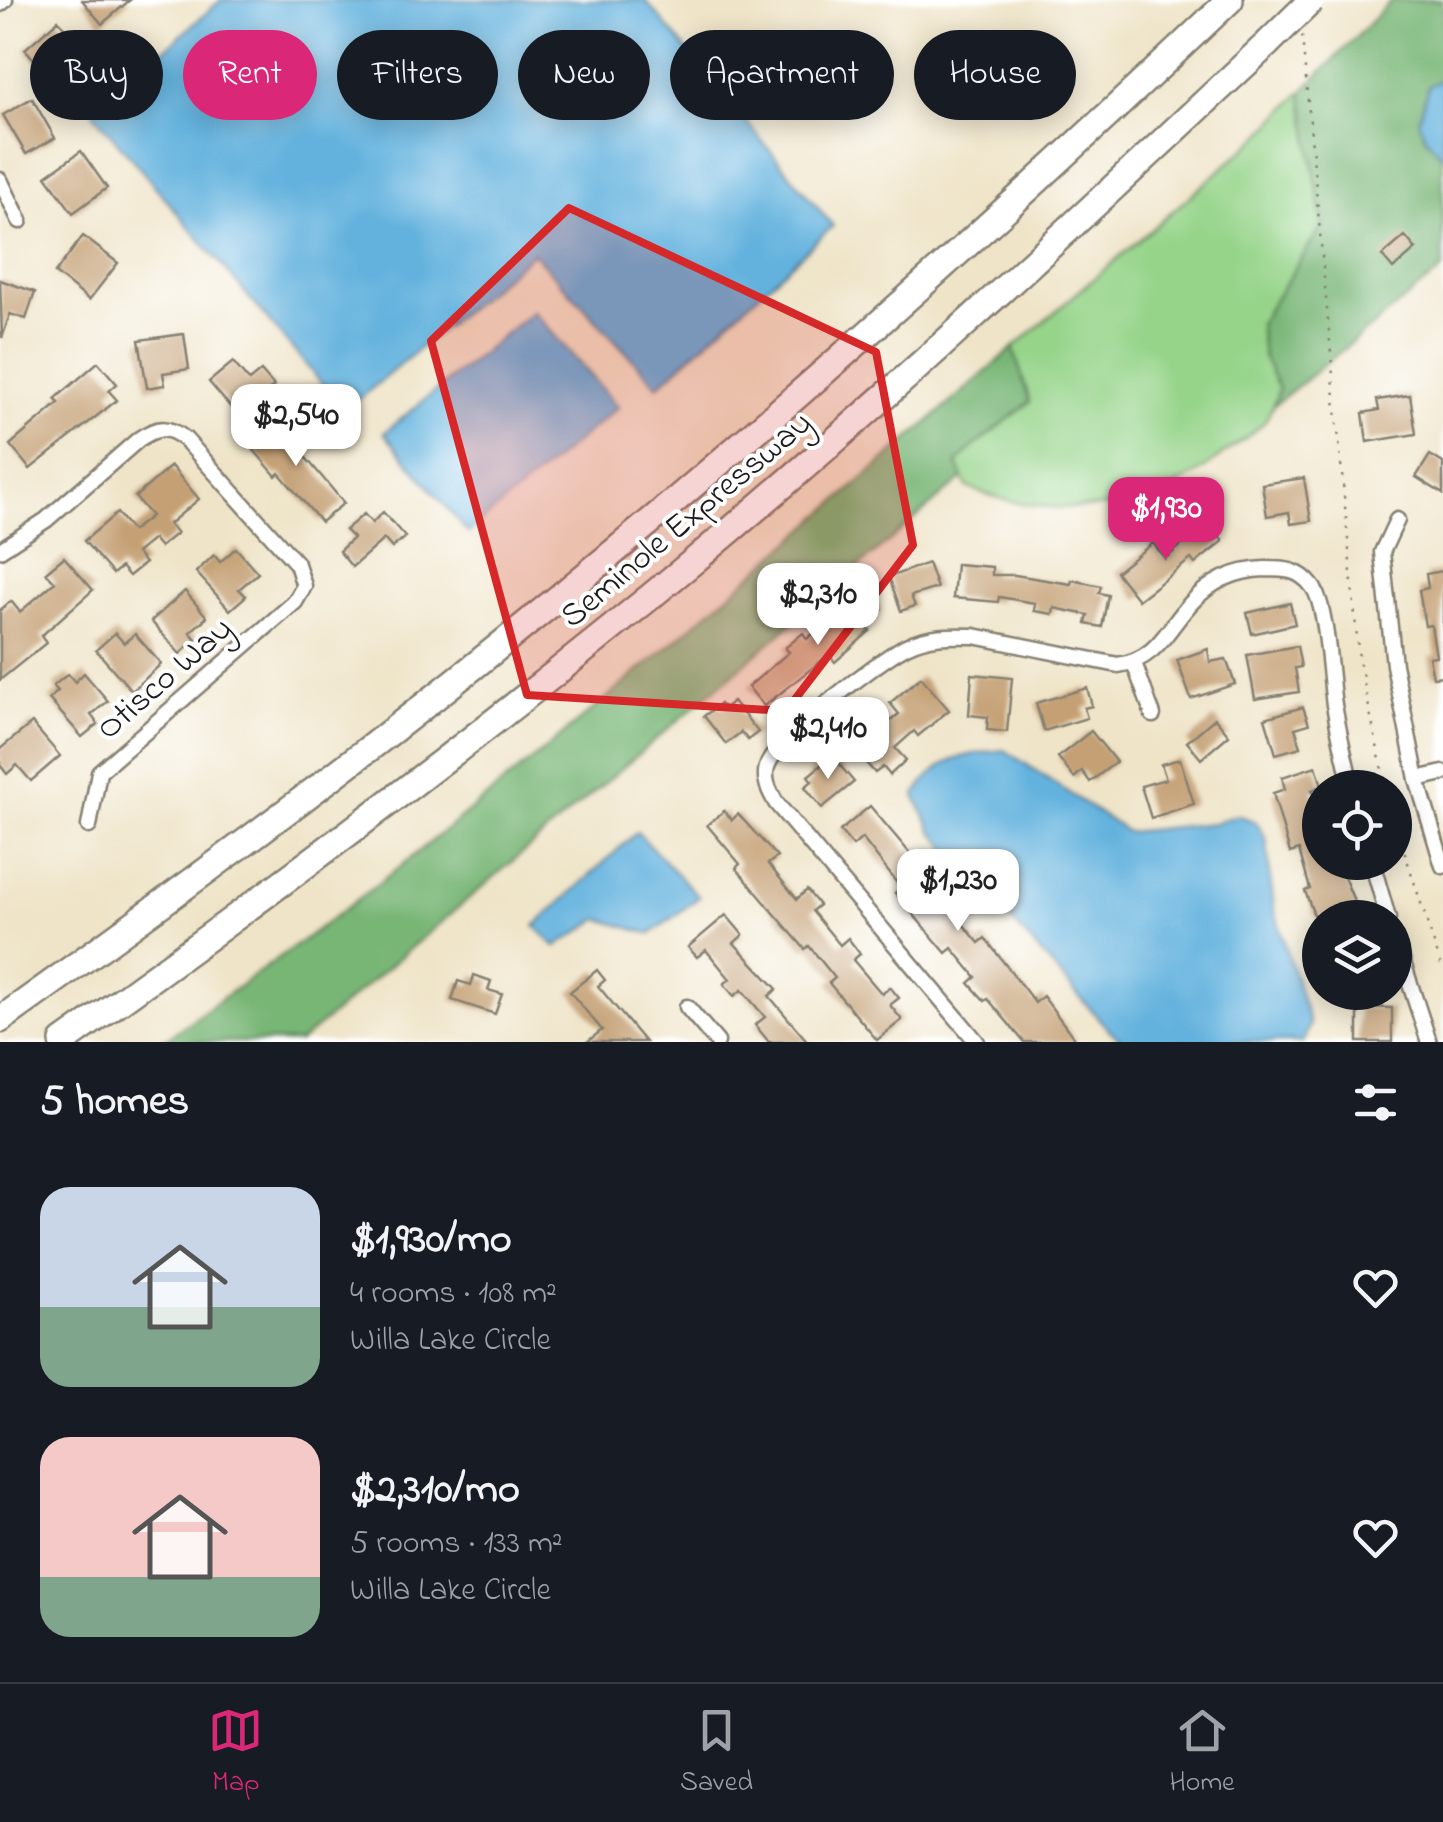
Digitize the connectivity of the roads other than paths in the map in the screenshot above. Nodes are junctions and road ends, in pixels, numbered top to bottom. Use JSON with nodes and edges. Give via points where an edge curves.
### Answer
{"nodes":[{"id":1,"x":1230,"y":0,"type":"edge"},
{"id":2,"x":1312,"y":0,"type":"edge"},
{"id":3,"x":0,"y":180,"type":"edge"},
{"id":4,"x":20,"y":221,"type":"dead end"},
{"id":5,"x":1397,"y":520,"type":"dead end"},
{"id":6,"x":0,"y":550,"type":"edge"},
{"id":7,"x":1134,"y":663,"type":"junction"},
{"id":8,"x":1153,"y":715,"type":"dead end"},
{"id":9,"x":1348,"y":770,"type":"edge"},
{"id":10,"x":1443,"y":772,"type":"edge"},
{"id":11,"x":1417,"y":779,"type":"junction"},
{"id":12,"x":89,"y":826,"type":"dead end"},
{"id":13,"x":1443,"y":866,"type":"edge"},
{"id":14,"x":1412,"y":989,"type":"edge"},
{"id":15,"x":687,"y":1007,"type":"dead end"},
{"id":16,"x":0,"y":1020,"type":"edge"},
{"id":17,"x":64,"y":1042,"type":"edge"},
{"id":18,"x":717,"y":1042,"type":"edge"},
{"id":19,"x":978,"y":1042,"type":"edge"},
{"id":20,"x":1430,"y":1042,"type":"edge"}],
"edges":[{"from":1,"to":16,"type":"highway","name":"Seminole Expressway","via":[[870,334],[641,529],[411,716]]},
{"from":2,"to":17,"type":"highway","name":"Seminole Expressway","bridge":true,"via":[[1006,288],[696,559],[453,755]]},
{"from":3,"to":4,"type":"street"},
{"from":5,"to":11,"type":"street","via":[[1382,552],[1394,665]]},
{"from":6,"to":12,"type":"street","name":"Otisco Way","via":[[46,520],[139,439],[171,428],[297,564],[304,586],[295,602],[99,772]]},
{"from":7,"to":8,"type":"street"},
{"from":7,"to":9,"type":"street","via":[[1215,582],[1236,572],[1290,569],[1319,596]]},
{"from":7,"to":19,"type":"street","via":[[974,636],[931,636],[879,663],[782,742],[766,768],[776,803]]},
{"from":10,"to":11,"type":"street"},
{"from":11,"to":13,"type":"street"},
{"from":14,"to":20,"type":"street"},
{"from":15,"to":18,"type":"street"}]}
